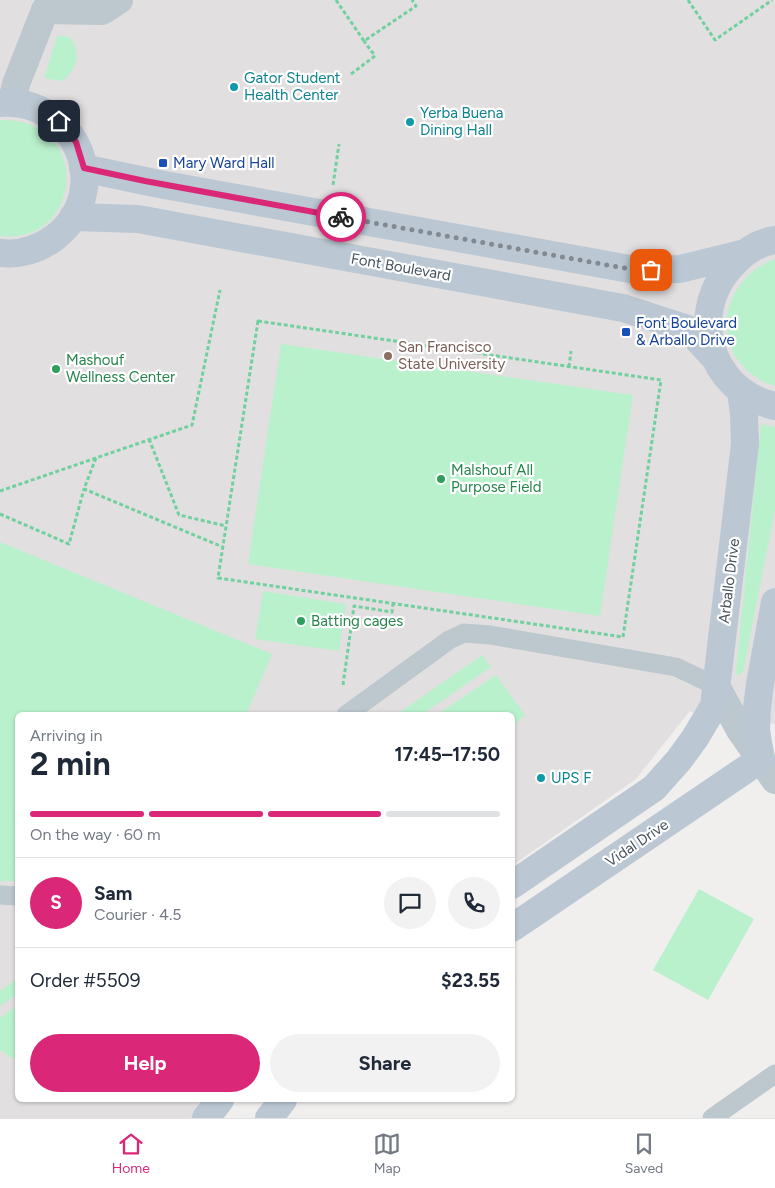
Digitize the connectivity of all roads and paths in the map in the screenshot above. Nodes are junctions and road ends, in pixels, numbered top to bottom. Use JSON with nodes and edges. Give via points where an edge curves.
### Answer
{"nodes":[{"id":1,"x":119,"y":0,"type":"edge"},
{"id":2,"x":336,"y":0,"type":"edge"},
{"id":3,"x":412,"y":0,"type":"edge"},
{"id":4,"x":688,"y":0,"type":"edge"},
{"id":5,"x":772,"y":0,"type":"edge"},
{"id":6,"x":46,"y":5,"type":"edge"},
{"id":7,"x":364,"y":41,"type":"junction"},
{"id":8,"x":351,"y":74,"type":"dead end"},
{"id":9,"x":6,"y":103,"type":"edge"},
{"id":10,"x":339,"y":144,"type":"dead end"},
{"id":11,"x":84,"y":168,"type":"junction"},
{"id":12,"x":332,"y":192,"type":"dead end"},
{"id":13,"x":73,"y":217,"type":"junction"},
{"id":14,"x":775,"y":240,"type":"edge"},
{"id":15,"x":0,"y":253,"type":"edge"},
{"id":16,"x":744,"y":253,"type":"junction"},
{"id":17,"x":220,"y":290,"type":"dead end"},
{"id":18,"x":572,"y":351,"type":"dead end"},
{"id":19,"x":714,"y":357,"type":"junction"},
{"id":20,"x":569,"y":367,"type":"junction"},
{"id":21,"x":741,"y":392,"type":"junction"},
{"id":22,"x":775,"y":406,"type":"edge"},
{"id":23,"x":149,"y":440,"type":"junction"},
{"id":24,"x":96,"y":458,"type":"junction"},
{"id":25,"x":84,"y":488,"type":"junction"},
{"id":26,"x":0,"y":491,"type":"edge"},
{"id":27,"x":0,"y":514,"type":"edge"},
{"id":28,"x":226,"y":526,"type":"junction"},
{"id":29,"x":223,"y":547,"type":"junction"},
{"id":30,"x":775,"y":602,"type":"edge"},
{"id":31,"x":393,"y":604,"type":"junction"},
{"id":32,"x":343,"y":685,"type":"dead end"},
{"id":33,"x":716,"y":686,"type":"junction"},
{"id":34,"x":350,"y":712,"type":"edge"},
{"id":35,"x":768,"y":769,"type":"edge"},
{"id":36,"x":515,"y":883,"type":"edge"},
{"id":37,"x":0,"y":895,"type":"edge"},
{"id":38,"x":15,"y":896,"type":"edge"},
{"id":39,"x":515,"y":926,"type":"edge"},
{"id":40,"x":775,"y":1074,"type":"edge"},
{"id":41,"x":218,"y":1102,"type":"edge"},
{"id":42,"x":281,"y":1102,"type":"edge"},
{"id":43,"x":206,"y":1118,"type":"edge"},
{"id":44,"x":269,"y":1118,"type":"edge"},
{"id":45,"x":712,"y":1118,"type":"edge"}],
"edges":[{"from":1,"to":6,"type":"street","via":[[102,11]]},
{"from":2,"to":7,"type":"path"},
{"from":3,"to":7,"type":"path","via":[[416,6]]},
{"from":4,"to":5,"type":"path","via":[[715,40]]},
{"from":6,"to":9,"type":"street"},
{"from":7,"to":8,"type":"path","via":[[376,56]]},
{"from":9,"to":11,"type":"street","via":[[37,108],[59,121],[76,142]]},
{"from":10,"to":12,"type":"path"},
{"from":11,"to":13,"type":"street","via":[[81,202]]},
{"from":11,"to":16,"type":"street","via":[[635,270],[680,269]]},
{"from":13,"to":15,"type":"street","via":[[46,244],[28,251]]},
{"from":13,"to":19,"type":"street","name":"Font Boulevard","via":[[138,219],[623,308],[688,329]]},
{"from":14,"to":16,"type":"street"},
{"from":16,"to":19,"type":"street","via":[[725,271],[710,300],[708,334]]},
{"from":17,"to":23,"type":"path","via":[[192,425]]},
{"from":18,"to":20,"type":"path"},
{"from":19,"to":21,"type":"street"},
{"from":20,"to":28,"type":"path","via":[[258,321]]},
{"from":20,"to":31,"type":"path","via":[[661,380],[623,637]]},
{"from":21,"to":22,"type":"street"},
{"from":21,"to":33,"type":"street","name":"Arballo Drive","via":[[745,444]]},
{"from":23,"to":24,"type":"path"},
{"from":23,"to":28,"type":"path","via":[[179,515]]},
{"from":24,"to":25,"type":"path"},
{"from":24,"to":26,"type":"path"},
{"from":25,"to":27,"type":"path","via":[[69,544]]},
{"from":25,"to":29,"type":"path"},
{"from":28,"to":29,"type":"path"},
{"from":29,"to":31,"type":"path","via":[[218,578]]},
{"from":30,"to":35,"type":"street","via":[[760,684],[756,731]]},
{"from":31,"to":32,"type":"path","via":[[392,612],[354,606]]},
{"from":33,"to":34,"type":"lane","via":[[676,667],[464,633],[449,640]]},
{"from":33,"to":35,"type":"street","via":[[740,730]]},
{"from":33,"to":36,"type":"street","via":[[714,706],[695,738],[654,788]]},
{"from":35,"to":39,"type":"street","name":"Vidal Drive"},
{"from":37,"to":38,"type":"lane"},
{"from":40,"to":45,"type":"lane"},
{"from":41,"to":43,"type":"street"},
{"from":42,"to":44,"type":"street"}]}
